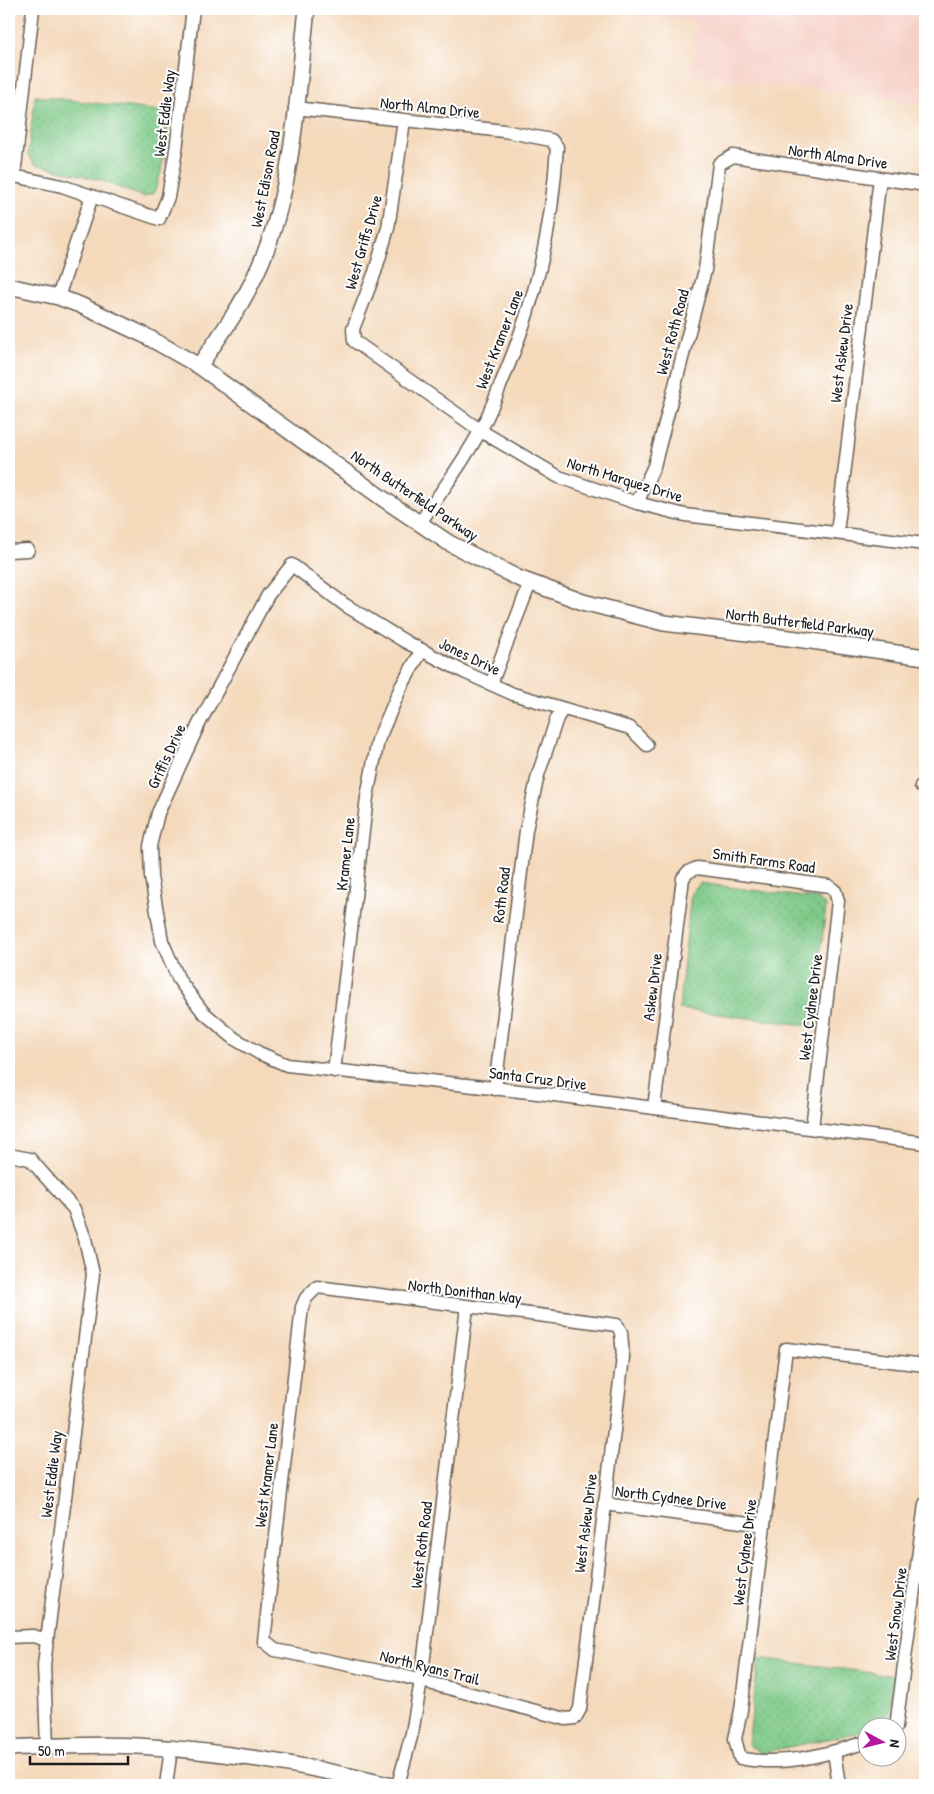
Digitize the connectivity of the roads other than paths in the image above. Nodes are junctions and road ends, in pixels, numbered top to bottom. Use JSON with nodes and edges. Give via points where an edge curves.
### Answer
{"nodes":[{"id":1,"x":34,"y":9,"type":"edge"},
{"id":2,"x":193,"y":9,"type":"edge"},
{"id":3,"x":307,"y":9,"type":"edge"},
{"id":4,"x":296,"y":108,"type":"junction"},
{"id":5,"x":404,"y":121,"type":"junction"},
{"id":6,"x":557,"y":148,"type":"joint"},
{"id":7,"x":719,"y":164,"type":"joint"},
{"id":8,"x":11,"y":176,"type":"edge"},
{"id":9,"x":880,"y":178,"type":"junction"},
{"id":10,"x":925,"y":185,"type":"edge"},
{"id":11,"x":92,"y":196,"type":"junction"},
{"id":12,"x":9,"y":286,"type":"edge"},
{"id":13,"x":58,"y":297,"type":"junction"},
{"id":14,"x":354,"y":341,"type":"joint"},
{"id":15,"x":199,"y":366,"type":"junction"},
{"id":16,"x":481,"y":430,"type":"junction"},
{"id":17,"x":637,"y":503,"type":"junction"},
{"id":18,"x":420,"y":523,"type":"junction"},
{"id":19,"x":837,"y":533,"type":"junction"},
{"id":20,"x":925,"y":544,"type":"edge"},
{"id":21,"x":28,"y":550,"type":"dead end"},
{"id":22,"x":9,"y":551,"type":"edge"},
{"id":23,"x":292,"y":566,"type":"joint"},
{"id":24,"x":530,"y":583,"type":"junction"},
{"id":25,"x":422,"y":650,"type":"junction"},
{"id":26,"x":925,"y":655,"type":"edge"},
{"id":27,"x":491,"y":684,"type":"junction"},
{"id":28,"x":563,"y":709,"type":"junction"},
{"id":29,"x":647,"y":745,"type":"dead end"},
{"id":30,"x":688,"y":872,"type":"joint"},
{"id":31,"x":835,"y":891,"type":"joint"},
{"id":32,"x":179,"y":980,"type":"joint"},
{"id":33,"x":334,"y":1071,"type":"junction"},
{"id":34,"x":495,"y":1089,"type":"junction"},
{"id":35,"x":654,"y":1108,"type":"junction"},
{"id":36,"x":812,"y":1128,"type":"junction"},
{"id":37,"x":925,"y":1143,"type":"edge"},
{"id":38,"x":9,"y":1155,"type":"edge"},
{"id":39,"x":306,"y":1298,"type":"joint"},
{"id":40,"x":467,"y":1307,"type":"junction"},
{"id":41,"x":621,"y":1332,"type":"joint"},
{"id":42,"x":925,"y":1365,"type":"edge"},
{"id":43,"x":604,"y":1504,"type":"junction"},
{"id":44,"x":925,"y":1504,"type":"edge"},
{"id":45,"x":764,"y":1525,"type":"junction"},
{"id":46,"x":9,"y":1638,"type":"edge"},
{"id":47,"x":47,"y":1640,"type":"junction"},
{"id":48,"x":275,"y":1650,"type":"joint"},
{"id":49,"x":421,"y":1681,"type":"junction"},
{"id":50,"x":897,"y":1716,"type":"edge"},
{"id":51,"x":575,"y":1718,"type":"joint"},
{"id":52,"x":856,"y":1745,"type":"edge"},
{"id":53,"x":48,"y":1746,"type":"junction"},
{"id":54,"x":9,"y":1748,"type":"edge"},
{"id":55,"x":171,"y":1749,"type":"junction"},
{"id":56,"x":834,"y":1752,"type":"junction"},
{"id":57,"x":166,"y":1785,"type":"edge"},
{"id":58,"x":388,"y":1785,"type":"edge"},
{"id":59,"x":398,"y":1785,"type":"edge"},
{"id":60,"x":839,"y":1785,"type":"edge"}],
"edges":[{"from":1,"to":8,"type":"street"},
{"from":2,"to":11,"type":"street","name":"West Eddie Way","via":[[176,150],[168,197],[159,219]]},
{"from":3,"to":4,"type":"street","name":"West Edison Road"},
{"from":4,"to":5,"type":"street","name":"North Alma Drive"},
{"from":4,"to":15,"type":"street","name":"West Edison Road","via":[[284,190],[270,240],[233,317]]},
{"from":5,"to":6,"type":"street","name":"North Alma Drive","via":[[504,131],[551,140]]},
{"from":5,"to":14,"type":"street","name":"West Griffs Drive","via":[[388,228],[353,329]]},
{"from":6,"to":16,"type":"street","name":"West Kramer Lane","via":[[553,200],[538,280],[521,337]]},
{"from":7,"to":9,"type":"street","name":"North Alma Drive","via":[[733,156]]},
{"from":7,"to":17,"type":"street","name":"West Roth Road","via":[[705,270],[654,466]]},
{"from":8,"to":11,"type":"street","via":[[62,186]]},
{"from":9,"to":10,"type":"street","name":"North Alma Drive"},
{"from":9,"to":19,"type":"street","name":"West Askew Drive"},
{"from":11,"to":13,"type":"street"},
{"from":12,"to":13,"type":"street","name":"North Butterfield Parkway"},
{"from":13,"to":15,"type":"street","name":"North Butterfield Parkway","via":[[137,331]]},
{"from":14,"to":16,"type":"street","name":"North Marquez Drive"},
{"from":15,"to":18,"type":"street","name":"North Butterfield Parkway"},
{"from":16,"to":17,"type":"street","name":"North Marquez Drive","via":[[559,477]]},
{"from":16,"to":18,"type":"street","name":"West Kramer Lane"},
{"from":17,"to":19,"type":"street","name":"North Marquez Drive","via":[[685,515]]},
{"from":18,"to":24,"type":"street","name":"North Butterfield Parkway","via":[[449,543]]},
{"from":19,"to":20,"type":"street","name":"North Marquez Drive"},
{"from":21,"to":22,"type":"street"},
{"from":23,"to":25,"type":"street","name":"Jones Drive","via":[[345,606]]},
{"from":23,"to":32,"type":"street","name":"Griffis Drive","via":[[268,596],[199,724],[158,813],[150,846],[151,877],[162,941]]},
{"from":24,"to":26,"type":"street","name":"North Butterfield Parkway","via":[[583,602],[664,624]]},
{"from":24,"to":27,"type":"street"},
{"from":25,"to":27,"type":"street","name":"Jones Drive"},
{"from":25,"to":33,"type":"street","name":"Kramer Lane","via":[[378,740],[367,797]]},
{"from":27,"to":28,"type":"street","name":"Jones Drive"},
{"from":28,"to":29,"type":"street","name":"Jones Drive","via":[[630,728]]},
{"from":28,"to":34,"type":"street","name":"Roth Road","via":[[538,775],[526,830]]},
{"from":30,"to":31,"type":"street","name":"Smith Farms Road","via":[[697,868],[763,875],[820,884]]},
{"from":30,"to":35,"type":"street","name":"Askew Drive","via":[[680,886]]},
{"from":31,"to":36,"type":"street","name":"West Cydnee Drive","via":[[838,912]]},
{"from":32,"to":33,"type":"street","name":"Santa Cruz Drive","via":[[202,1012],[243,1044],[287,1066]]},
{"from":33,"to":34,"type":"street","name":"Santa Cruz Drive"},
{"from":34,"to":35,"type":"street","name":"Santa Cruz Drive"},
{"from":35,"to":36,"type":"street","name":"Santa Cruz Drive"},
{"from":36,"to":37,"type":"street","name":"Santa Cruz Drive"},
{"from":38,"to":47,"type":"street","name":"West Eddie Way","via":[[30,1159],[74,1209],[93,1274]]},
{"from":39,"to":40,"type":"street","name":"North Donithan Way","via":[[317,1288]]},
{"from":39,"to":48,"type":"street","name":"West Kramer Lane","via":[[302,1307],[264,1641]]},
{"from":40,"to":41,"type":"street","name":"North Donithan Way","via":[[617,1325]]},
{"from":40,"to":49,"type":"street","name":"West Roth Road"},
{"from":41,"to":43,"type":"street","name":"West Askew Drive","via":[[623,1357]]},
{"from":42,"to":45,"type":"street","name":"West Cydnee Drive","via":[[786,1349]]},
{"from":43,"to":45,"type":"street","name":"North Cydnee Drive"},
{"from":43,"to":51,"type":"street","name":"West Askew Drive","via":[[580,1709]]},
{"from":44,"to":50,"type":"street","name":"West Snow Drive"},
{"from":45,"to":56,"type":"street","name":"West Cydnee Drive","via":[[735,1739],[740,1758],[761,1763]]},
{"from":46,"to":47,"type":"street","via":[[33,1636]]},
{"from":47,"to":53,"type":"street","name":"West Eddie Way","via":[[44,1665]]},
{"from":48,"to":49,"type":"street","name":"North Ryans Trail"},
{"from":49,"to":51,"type":"street","name":"North Ryans Trail","via":[[566,1719]]},
{"from":49,"to":59,"type":"street","name":"West Roth Road"},
{"from":52,"to":56,"type":"street"},
{"from":53,"to":54,"type":"street"},
{"from":53,"to":55,"type":"street"},
{"from":55,"to":57,"type":"street"},
{"from":55,"to":58,"type":"street","via":[[263,1758]]},
{"from":56,"to":60,"type":"street"}]}
